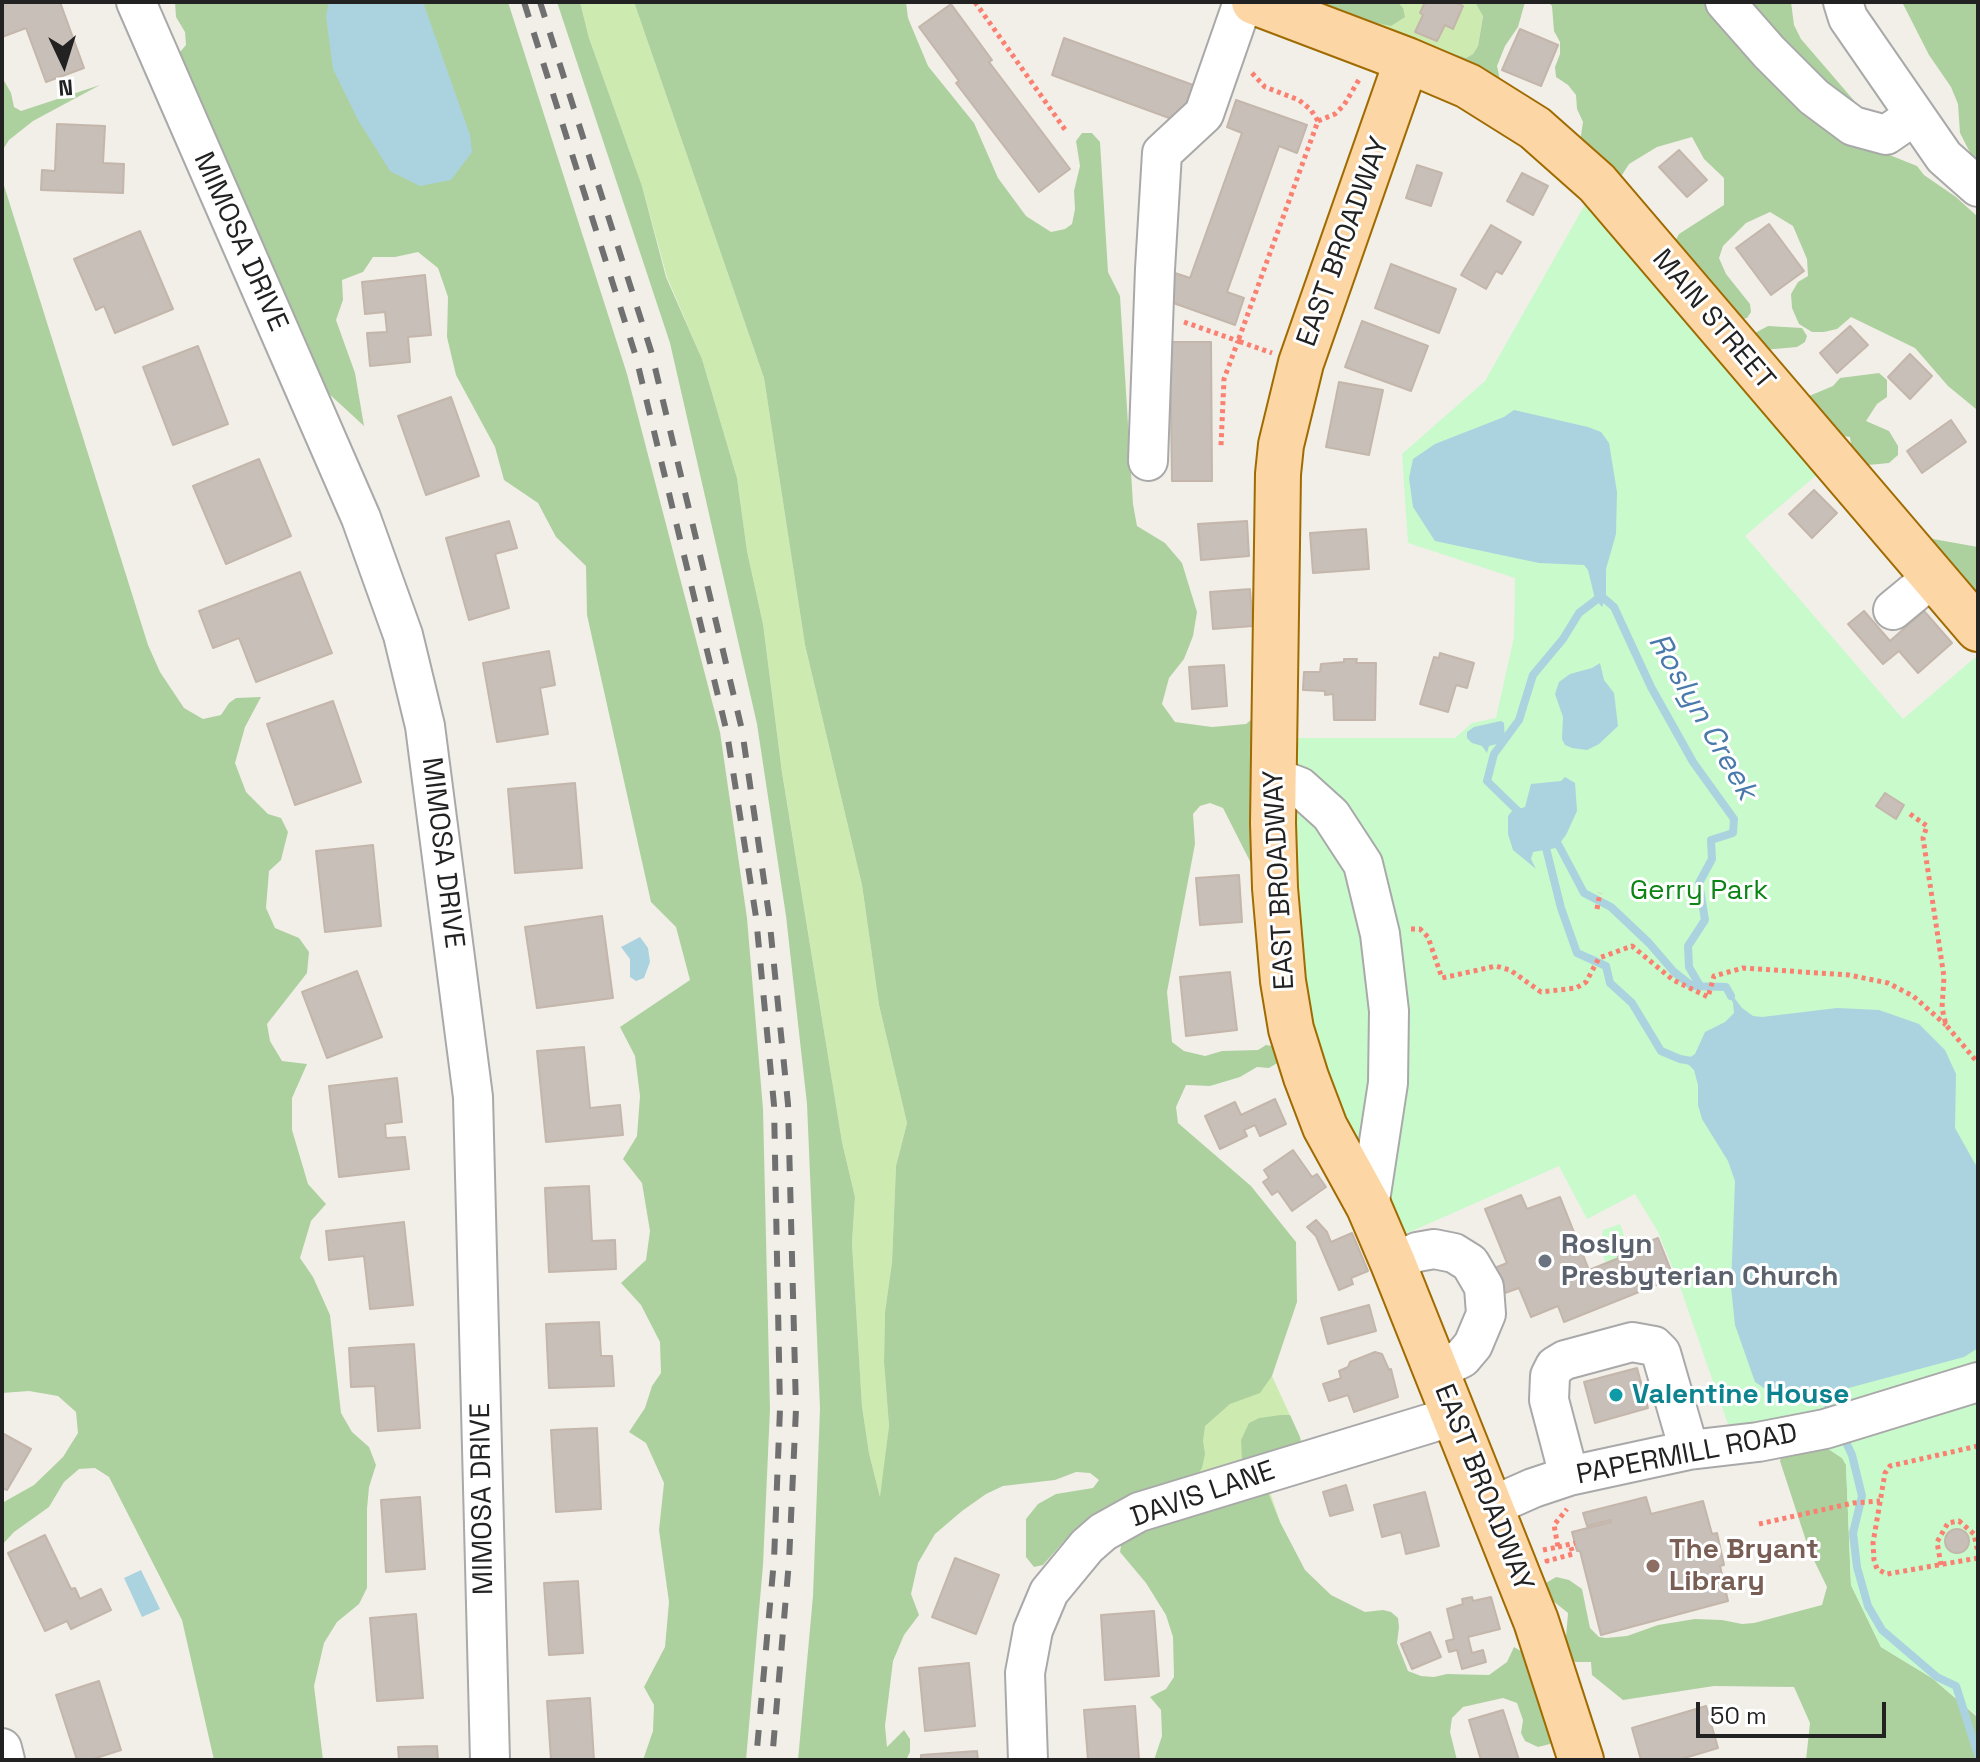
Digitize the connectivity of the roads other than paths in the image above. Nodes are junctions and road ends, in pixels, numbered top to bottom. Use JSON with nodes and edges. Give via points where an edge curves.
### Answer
{"nodes":[{"id":1,"x":136,"y":2,"type":"edge"},
{"id":2,"x":1243,"y":2,"type":"edge"},
{"id":3,"x":1254,"y":2,"type":"edge"},
{"id":4,"x":1725,"y":2,"type":"edge"},
{"id":5,"x":1843,"y":2,"type":"edge"},
{"id":6,"x":1407,"y":60,"type":"junction"},
{"id":7,"x":1915,"y":115,"type":"junction"},
{"id":8,"x":1978,"y":187,"type":"edge"},
{"id":9,"x":1148,"y":461,"type":"dead end"},
{"id":10,"x":1933,"y":577,"type":"junction"},
{"id":11,"x":1893,"y":610,"type":"dead end"},
{"id":12,"x":1978,"y":629,"type":"edge"},
{"id":13,"x":1274,"y":777,"type":"junction"},
{"id":14,"x":1369,"y":1207,"type":"junction"},
{"id":15,"x":1393,"y":1263,"type":"junction"},
{"id":16,"x":1436,"y":1371,"type":"junction"},
{"id":17,"x":1978,"y":1382,"type":"edge"},
{"id":18,"x":1454,"y":1416,"type":"junction"},
{"id":19,"x":1689,"y":1450,"type":"junction"},
{"id":20,"x":1569,"y":1476,"type":"junction"},
{"id":21,"x":1490,"y":1507,"type":"junction"},
{"id":22,"x":2,"y":1748,"type":"edge"},
{"id":23,"x":5,"y":1760,"type":"edge"},
{"id":24,"x":490,"y":1760,"type":"edge"},
{"id":25,"x":1028,"y":1760,"type":"edge"},
{"id":26,"x":1581,"y":1760,"type":"edge"}],
"edges":[{"from":1,"to":24,"type":"street","name":"MIMOSA DRIVE","via":[[361,518],[403,635],[425,726],[473,1097]]},
{"from":2,"to":9,"type":"street","via":[[1204,114],[1162,153]]},
{"from":3,"to":6,"type":"main road","name":"MAIN STREET"},
{"from":4,"to":7,"type":"street","via":[[1814,97],[1853,126],[1886,135]]},
{"from":5,"to":7,"type":"street","via":[[1848,18]]},
{"from":6,"to":10,"type":"main road","name":"MAIN STREET","via":[[1493,100],[1535,128],[1597,183]]},
{"from":6,"to":13,"type":"main road","name":"EAST BROADWAY","via":[[1301,363],[1281,445]]},
{"from":7,"to":8,"type":"street","via":[[1944,157]]},
{"from":10,"to":11,"type":"street"},
{"from":10,"to":12,"type":"main road","name":"MAIN STREET"},
{"from":13,"to":14,"type":"main road","name":"EAST BROADWAY","via":[[1275,888],[1291,1029],[1325,1127]]},
{"from":13,"to":14,"type":"street","via":[[1300,787],[1331,815],[1363,864],[1379,930],[1389,1011],[1388,1083]]},
{"from":14,"to":15,"type":"main road","name":"EAST BROADWAY"},
{"from":15,"to":16,"type":"main road","name":"EAST BROADWAY"},
{"from":15,"to":16,"type":"street","via":[[1434,1249],[1454,1253],[1470,1263],[1484,1287],[1486,1314],[1473,1345],[1462,1358]]},
{"from":16,"to":18,"type":"main road","name":"EAST BROADWAY"},
{"from":17,"to":19,"type":"street","name":"PAPERMILL ROAD","via":[[1825,1429]]},
{"from":18,"to":21,"type":"main road","name":"EAST BROADWAY"},
{"from":18,"to":25,"type":"street","name":"DAVIS LANE","via":[[1139,1512],[1103,1532],[1049,1592],[1033,1630],[1025,1673]]},
{"from":19,"to":20,"type":"street","name":"PAPERMILL ROAD"},
{"from":19,"to":20,"type":"street","via":[[1661,1353],[1654,1346],[1632,1342],[1565,1360],[1550,1376],[1549,1400]]},
{"from":20,"to":21,"type":"street","name":"PAPERMILL ROAD"},
{"from":21,"to":26,"type":"main road","name":"EAST BROADWAY","via":[[1536,1621]]},
{"from":22,"to":23,"type":"street"}]}
